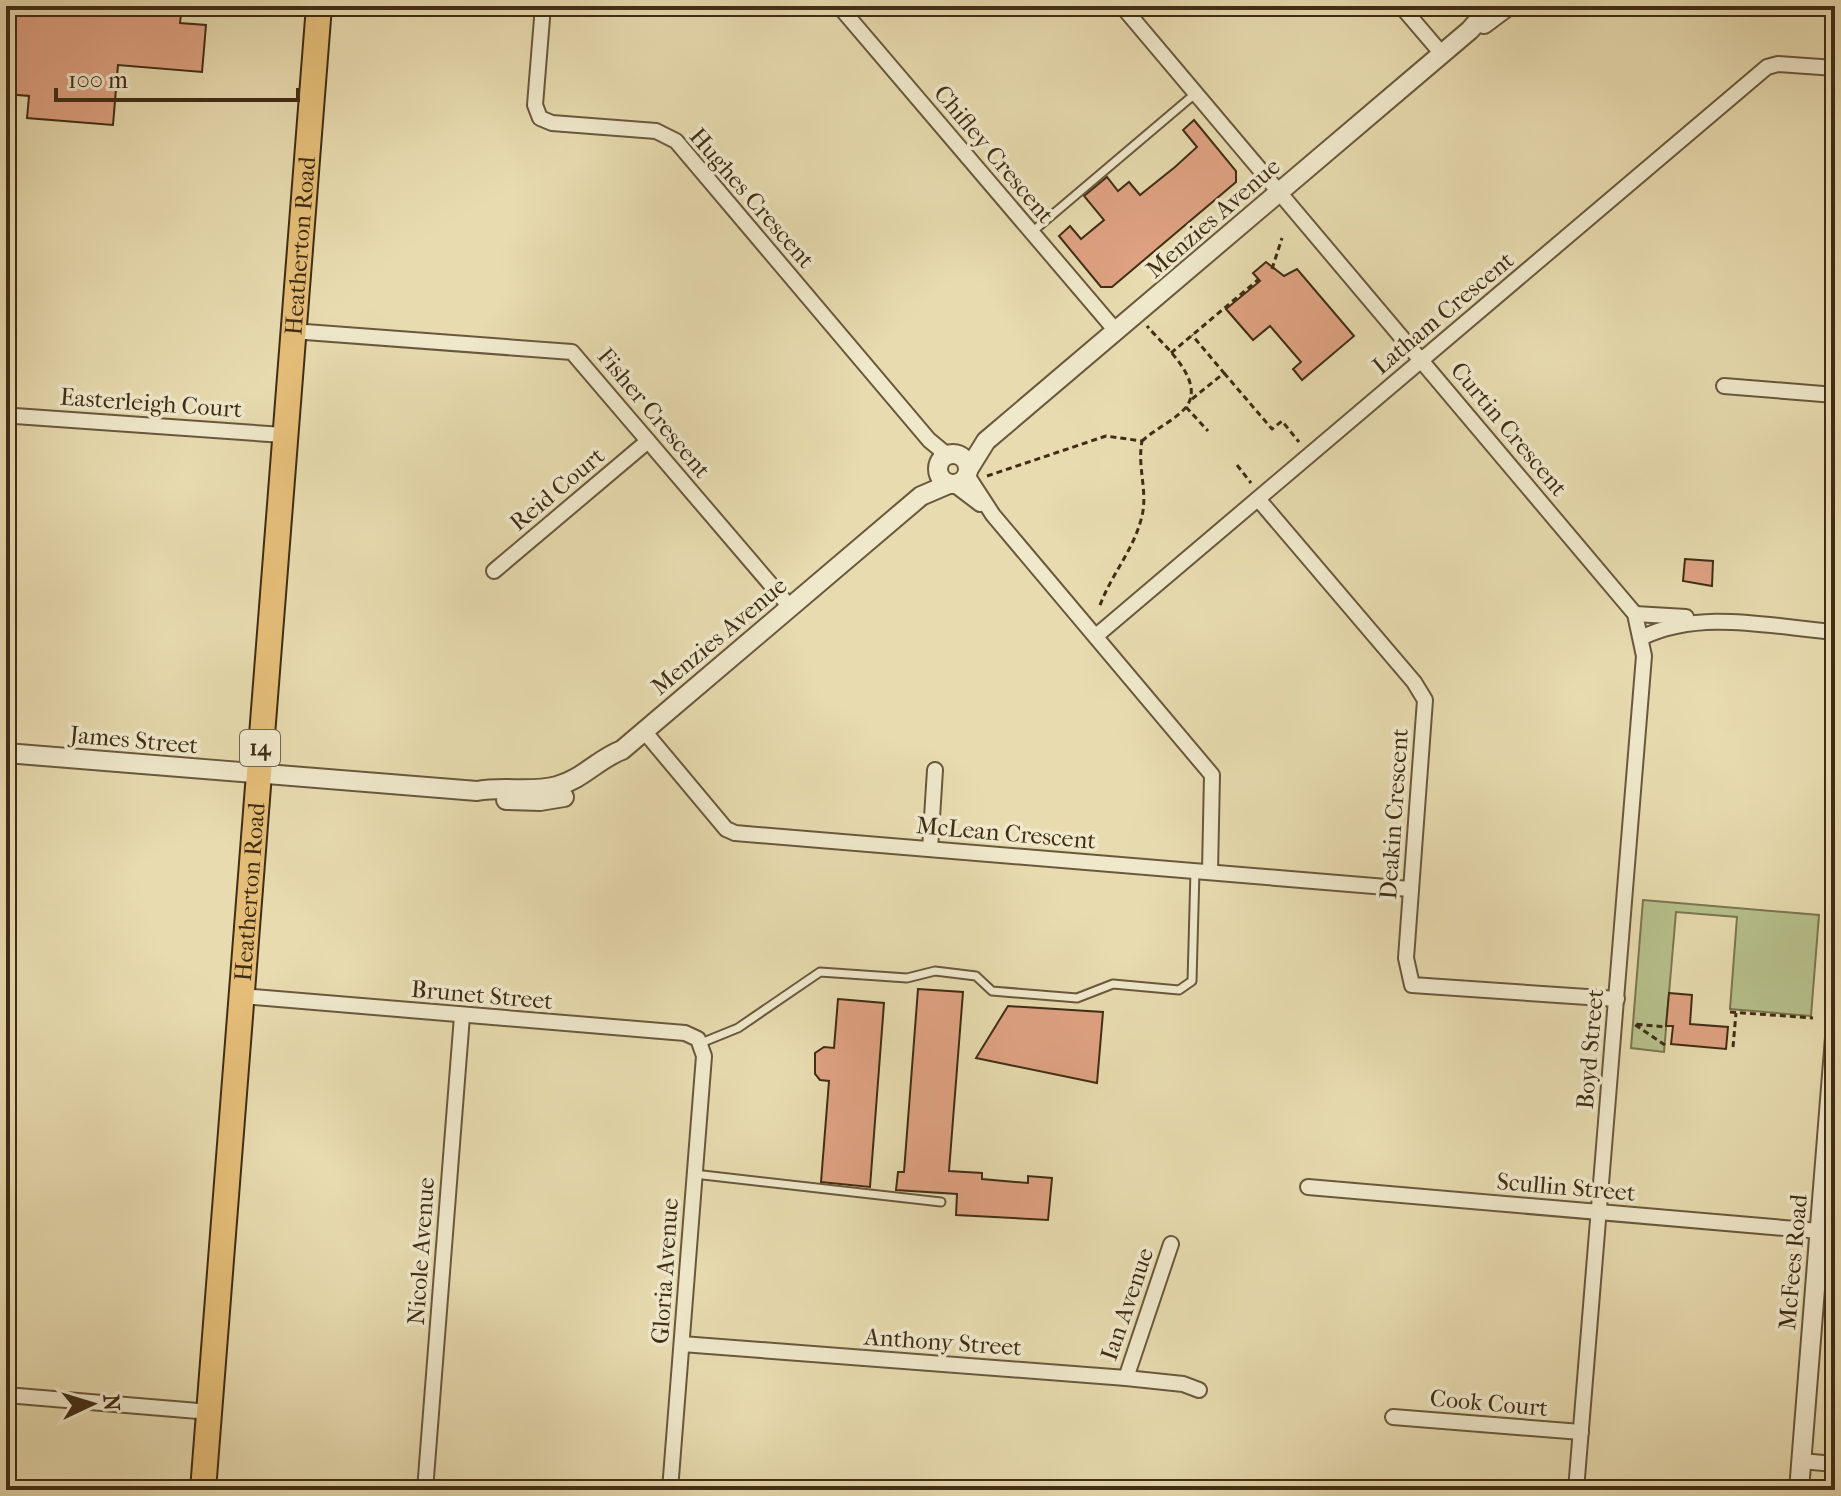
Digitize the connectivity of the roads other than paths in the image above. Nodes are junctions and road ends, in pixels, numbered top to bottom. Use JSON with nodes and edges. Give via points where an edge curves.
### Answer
{"nodes":[{"id":1,"x":319,"y":6,"type":"edge"},
{"id":2,"x":543,"y":6,"type":"edge"},
{"id":3,"x":839,"y":6,"type":"edge"},
{"id":4,"x":1122,"y":6,"type":"edge"},
{"id":5,"x":1401,"y":6,"type":"edge"},
{"id":6,"x":1491,"y":6,"type":"edge"},
{"id":7,"x":1508,"y":6,"type":"edge"},
{"id":8,"x":1470,"y":30,"type":"junction"},
{"id":9,"x":1442,"y":54,"type":"junction"},
{"id":10,"x":1835,"y":68,"type":"edge"},
{"id":11,"x":1196,"y":93,"type":"junction"},
{"id":12,"x":1279,"y":192,"type":"junction"},
{"id":13,"x":1032,"y":232,"type":"junction"},
{"id":14,"x":292,"y":331,"type":"junction"},
{"id":15,"x":1116,"y":331,"type":"junction"},
{"id":16,"x":1421,"y":360,"type":"junction"},
{"id":17,"x":1724,"y":386,"type":"dead end"},
{"id":18,"x":1835,"y":395,"type":"edge"},
{"id":19,"x":15,"y":416,"type":"dead end"},
{"id":20,"x":283,"y":435,"type":"junction"},
{"id":21,"x":648,"y":441,"type":"junction"},
{"id":22,"x":953,"y":470,"type":"junction"},
{"id":23,"x":1259,"y":500,"type":"junction"},
{"id":24,"x":494,"y":571,"type":"dead end"},
{"id":25,"x":790,"y":607,"type":"junction"},
{"id":26,"x":1635,"y":614,"type":"junction"},
{"id":27,"x":1697,"y":620,"type":"junction"},
{"id":28,"x":1835,"y":632,"type":"edge"},
{"id":29,"x":1096,"y":636,"type":"junction"},
{"id":30,"x":1643,"y":637,"type":"junction"},
{"id":31,"x":644,"y":731,"type":"junction"},
{"id":32,"x":6,"y":753,"type":"edge"},
{"id":33,"x":935,"y":770,"type":"dead end"},
{"id":34,"x":258,"y":774,"type":"junction"},
{"id":35,"x":930,"y":849,"type":"junction"},
{"id":36,"x":1203,"y":871,"type":"junction"},
{"id":37,"x":1410,"y":889,"type":"junction"},
{"id":38,"x":242,"y":996,"type":"junction"},
{"id":39,"x":1617,"y":999,"type":"junction"},
{"id":40,"x":462,"y":1016,"type":"junction"},
{"id":41,"x":1835,"y":1037,"type":"edge"},
{"id":42,"x":6,"y":1039,"type":"edge"},
{"id":43,"x":702,"y":1049,"type":"junction"},
{"id":44,"x":6,"y":1066,"type":"edge"},
{"id":45,"x":694,"y":1174,"type":"junction"},
{"id":46,"x":1308,"y":1187,"type":"dead end"},
{"id":47,"x":941,"y":1202,"type":"dead end"},
{"id":48,"x":1599,"y":1212,"type":"junction"},
{"id":49,"x":1819,"y":1231,"type":"junction"},
{"id":50,"x":1171,"y":1244,"type":"dead end"},
{"id":51,"x":682,"y":1344,"type":"junction"},
{"id":52,"x":1126,"y":1378,"type":"junction"},
{"id":53,"x":1199,"y":1390,"type":"dead end"},
{"id":54,"x":6,"y":1395,"type":"edge"},
{"id":55,"x":210,"y":1412,"type":"junction"},
{"id":56,"x":1393,"y":1417,"type":"dead end"},
{"id":57,"x":1581,"y":1432,"type":"junction"},
{"id":58,"x":1801,"y":1461,"type":"junction"},
{"id":59,"x":1835,"y":1464,"type":"edge"},
{"id":60,"x":203,"y":1490,"type":"edge"},
{"id":61,"x":425,"y":1490,"type":"edge"},
{"id":62,"x":670,"y":1490,"type":"edge"},
{"id":63,"x":1576,"y":1490,"type":"edge"},
{"id":64,"x":1799,"y":1490,"type":"edge"}],
"edges":[{"from":1,"to":14,"type":"main road","name":"Heatherton Road","number":"14"},
{"from":2,"to":22,"type":"street","name":"Hughes Crescent","via":[[535,105],[540,118],[656,131],[676,141]]},
{"from":3,"to":13,"type":"street","name":"Chifley Crescent"},
{"from":4,"to":11,"type":"street","name":"Curtin Crescent"},
{"from":5,"to":9,"type":"street"},
{"from":6,"to":8,"type":"street","name":"Menzies Avenue"},
{"from":7,"to":8,"type":"street","name":"Menzies Avenue"},
{"from":8,"to":9,"type":"street","name":"Menzies Avenue"},
{"from":9,"to":12,"type":"street","name":"Menzies Avenue"},
{"from":10,"to":16,"type":"street","name":"Latham Crescent","via":[[1767,67]]},
{"from":11,"to":12,"type":"street","name":"Curtin Crescent"},
{"from":11,"to":13,"type":"lane"},
{"from":12,"to":15,"type":"street","name":"Menzies Avenue"},
{"from":12,"to":16,"type":"street","name":"Curtin Crescent"},
{"from":13,"to":15,"type":"street","name":"Chifley Crescent"},
{"from":14,"to":20,"type":"main road","name":"Heatherton Road","number":"14"},
{"from":14,"to":21,"type":"street","name":"Fisher Crescent","via":[[572,352]]},
{"from":15,"to":22,"type":"street","name":"Menzies Avenue"},
{"from":16,"to":23,"type":"street","name":"Latham Crescent"},
{"from":16,"to":26,"type":"street","name":"Curtin Crescent"},
{"from":17,"to":18,"type":"street"},
{"from":19,"to":20,"type":"street","name":"Easterleigh Court"},
{"from":20,"to":34,"type":"main road","name":"Heatherton Road","number":"14"},
{"from":21,"to":24,"type":"street","name":"Reid Court"},
{"from":21,"to":25,"type":"street","name":"Fisher Crescent"},
{"from":22,"to":25,"type":"street","name":"Menzies Avenue"},
{"from":22,"to":29,"type":"street","name":"Hughes Crescent"},
{"from":23,"to":29,"type":"street","name":"Latham Crescent"},
{"from":23,"to":37,"type":"street","name":"Deakin Crescent","via":[[1425,700]]},
{"from":25,"to":31,"type":"street","name":"Menzies Avenue"},
{"from":26,"to":27,"type":"street"},
{"from":26,"to":30,"type":"street","name":"Boyd Street"},
{"from":27,"to":28,"type":"street"},
{"from":27,"to":30,"type":"street"},
{"from":29,"to":36,"type":"street","name":"Hughes Crescent","via":[[1212,775]]},
{"from":30,"to":39,"type":"street","name":"Boyd Street"},
{"from":31,"to":34,"type":"street","name":"Menzies Avenue","via":[[580,777],[555,787],[477,791]]},
{"from":31,"to":35,"type":"street","name":"McLean Crescent","via":[[735,833]]},
{"from":32,"to":34,"type":"street","name":"James Street"},
{"from":33,"to":35,"type":"street"},
{"from":34,"to":38,"type":"main road","name":"Heatherton Road","number":"14"},
{"from":35,"to":36,"type":"street","name":"McLean Crescent"},
{"from":36,"to":37,"type":"street","name":"McLean Crescent"},
{"from":36,"to":43,"type":"lane","via":[[1192,981],[1179,990],[1113,984],[1077,998],[992,991],[976,976],[935,971],[907,978],[820,972]]},
{"from":37,"to":39,"type":"street","name":"Deakin Crescent","via":[[1406,967],[1412,985]]},
{"from":38,"to":40,"type":"street","name":"Brunet Street"},
{"from":38,"to":55,"type":"main road","name":"Heatherton Road","number":"14"},
{"from":39,"to":48,"type":"street","name":"Boyd Street"},
{"from":40,"to":43,"type":"street","name":"Brunet Street","via":[[685,1033]]},
{"from":40,"to":61,"type":"street","name":"Nicole Avenue"},
{"from":41,"to":49,"type":"street","name":"McFees Road"},
{"from":42,"to":44,"type":"street"},
{"from":43,"to":45,"type":"street","name":"Gloria Avenue"},
{"from":45,"to":47,"type":"lane"},
{"from":45,"to":51,"type":"street","name":"Gloria Avenue"},
{"from":46,"to":48,"type":"street","name":"Scullin Street"},
{"from":48,"to":49,"type":"street","name":"Scullin Street"},
{"from":48,"to":57,"type":"street","name":"Boyd Street"},
{"from":49,"to":58,"type":"street","name":"McFees Road"},
{"from":50,"to":52,"type":"street","name":"Ian Avenue"},
{"from":51,"to":52,"type":"street","name":"Anthony Street"},
{"from":51,"to":62,"type":"street","name":"Gloria Avenue"},
{"from":52,"to":53,"type":"street","name":"Anthony Street"},
{"from":54,"to":55,"type":"street"},
{"from":55,"to":60,"type":"main road","name":"Heatherton Road","number":"14"},
{"from":56,"to":57,"type":"street","name":"Cook Court"},
{"from":57,"to":63,"type":"street","name":"Boyd Street"},
{"from":58,"to":59,"type":"street"},
{"from":58,"to":64,"type":"street","name":"McFees Road"}]}
